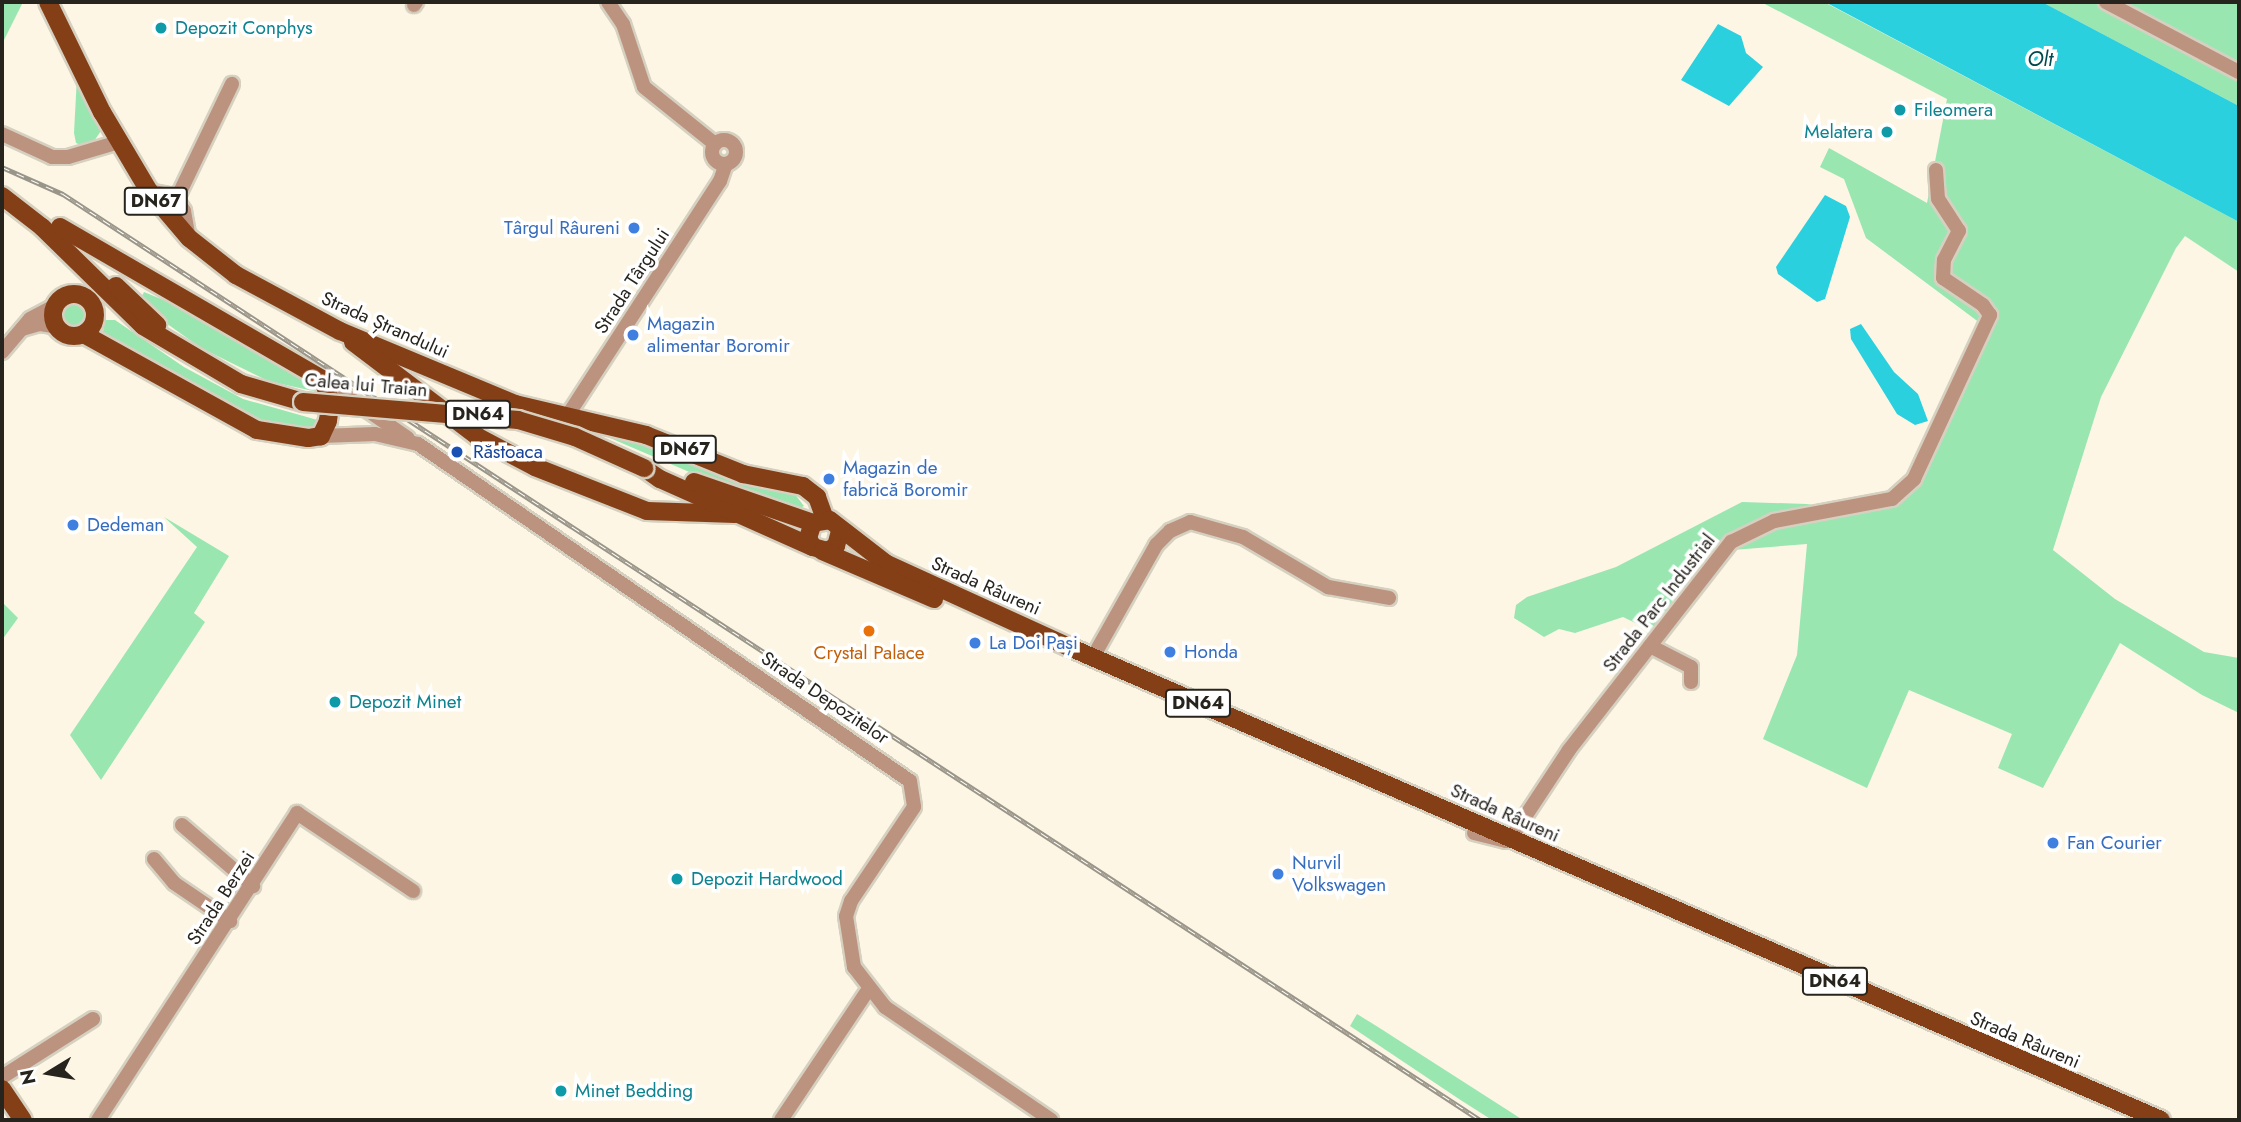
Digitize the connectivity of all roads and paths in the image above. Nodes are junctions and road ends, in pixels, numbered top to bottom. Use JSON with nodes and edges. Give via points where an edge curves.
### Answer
{"nodes":[{"id":1,"x":48,"y":2,"type":"edge"},
{"id":2,"x":608,"y":2,"type":"edge"},
{"id":3,"x":2106,"y":2,"type":"edge"},
{"id":4,"x":2239,"y":72,"type":"edge"},
{"id":5,"x":232,"y":83,"type":"dead end"},
{"id":6,"x":2,"y":134,"type":"edge"},
{"id":7,"x":119,"y":142,"type":"junction"},
{"id":8,"x":1937,"y":170,"type":"dead end"},
{"id":9,"x":2,"y":185,"type":"edge"},
{"id":10,"x":149,"y":191,"type":"junction"},
{"id":11,"x":2,"y":196,"type":"edge"},
{"id":12,"x":174,"y":196,"type":"junction"},
{"id":13,"x":60,"y":227,"type":"junction"},
{"id":14,"x":189,"y":238,"type":"junction"},
{"id":15,"x":67,"y":251,"type":"junction"},
{"id":16,"x":147,"y":279,"type":"junction"},
{"id":17,"x":62,"y":300,"type":"junction"},
{"id":18,"x":129,"y":308,"type":"junction"},
{"id":19,"x":95,"y":318,"type":"junction"},
{"id":20,"x":58,"y":327,"type":"junction"},
{"id":21,"x":21,"y":330,"type":"junction"},
{"id":22,"x":340,"y":331,"type":"junction"},
{"id":23,"x":84,"y":334,"type":"junction"},
{"id":24,"x":2,"y":352,"type":"edge"},
{"id":25,"x":321,"y":379,"type":"junction"},
{"id":26,"x":458,"y":379,"type":"junction"},
{"id":27,"x":435,"y":406,"type":"junction"},
{"id":28,"x":566,"y":418,"type":"junction"},
{"id":29,"x":321,"y":436,"type":"junction"},
{"id":30,"x":418,"y":444,"type":"junction"},
{"id":31,"x":644,"y":468,"type":"junction"},
{"id":32,"x":735,"y":514,"type":"junction"},
{"id":33,"x":819,"y":521,"type":"junction"},
{"id":34,"x":840,"y":531,"type":"junction"},
{"id":35,"x":817,"y":549,"type":"junction"},
{"id":36,"x":1389,"y":598,"type":"dead end"},
{"id":37,"x":1650,"y":646,"type":"junction"},
{"id":38,"x":1093,"y":657,"type":"junction"},
{"id":39,"x":1691,"y":682,"type":"dead end"},
{"id":40,"x":183,"y":825,"type":"dead end"},
{"id":41,"x":1474,"y":833,"type":"junction"},
{"id":42,"x":1511,"y":838,"type":"junction"},
{"id":43,"x":154,"y":859,"type":"dead end"},
{"id":44,"x":1544,"y":863,"type":"junction"},
{"id":45,"x":253,"y":886,"type":"junction"},
{"id":46,"x":413,"y":891,"type":"dead end"},
{"id":47,"x":230,"y":921,"type":"junction"},
{"id":48,"x":868,"y":990,"type":"junction"},
{"id":49,"x":93,"y":1019,"type":"dead end"},
{"id":50,"x":2,"y":1077,"type":"edge"},
{"id":51,"x":2,"y":1089,"type":"edge"},
{"id":52,"x":23,"y":1120,"type":"edge"},
{"id":53,"x":98,"y":1120,"type":"edge"},
{"id":54,"x":780,"y":1120,"type":"edge"},
{"id":55,"x":1051,"y":1120,"type":"edge"},
{"id":56,"x":2132,"y":1120,"type":"edge"},
{"id":57,"x":2161,"y":1120,"type":"edge"}],
"edges":[{"from":1,"to":7,"type":"main road","name":"Strada Ștrandului","number":"DN67"},
{"from":2,"to":28,"type":"street","name":"Strada Târgului","via":[[623,24],[644,87],[715,144],[712,156],[726,164],[723,176]]},
{"from":3,"to":4,"type":"street"},
{"from":5,"to":12,"type":"street"},
{"from":6,"to":7,"type":"street","via":[[52,157],[68,158]]},
{"from":7,"to":10,"type":"main road","name":"Strada Ștrandului","number":"DN67"},
{"from":8,"to":37,"type":"street","name":"Strada Parc Industrial","via":[[1938,199],[1959,231],[1944,260],[1943,278],[1983,305],[1990,316],[1914,479],[1892,499],[1774,521],[1741,534],[1719,553]]},
{"from":9,"to":13,"type":"main road","name":"Calea lui Traian","number":"DN64"},
{"from":10,"to":12,"type":"street"},
{"from":10,"to":14,"type":"main road","name":"Strada Ștrandului","number":"DN67"},
{"from":11,"to":15,"type":"main road","name":"Calea lui Traian","number":"DN64"},
{"from":12,"to":14,"type":"street","via":[[184,211]]},
{"from":13,"to":16,"type":"main road"},
{"from":13,"to":18,"type":"main road","name":"Calea lui Traian","number":"DN64"},
{"from":14,"to":22,"type":"main road","name":"Strada Ștrandului","number":"DN67","via":[[236,275]]},
{"from":15,"to":17,"type":"main road","via":[[72,274]]},
{"from":15,"to":18,"type":"main road","name":"Calea lui Traian","number":"DN64"},
{"from":16,"to":18,"type":"main road","via":[[136,285]]},
{"from":16,"to":25,"type":"main road"},
{"from":17,"to":19,"type":"main road","via":[[88,299]]},
{"from":17,"to":20,"type":"main road"},
{"from":17,"to":21,"type":"street","via":[[37,313]]},
{"from":18,"to":19,"type":"main road"},
{"from":18,"to":31,"type":"main road","name":"Calea lui Traian","number":"DN64","bridge":true,"via":[[172,344],[241,384],[303,402],[518,420],[575,437]]},
{"from":19,"to":23,"type":"main road"},
{"from":20,"to":21,"type":"street","via":[[40,324]]},
{"from":20,"to":23,"type":"main road","via":[[73,336]]},
{"from":21,"to":24,"type":"street"},
{"from":22,"to":26,"type":"main road","name":"Strada Ștrandului","number":"DN67"},
{"from":22,"to":27,"type":"main road","number":"DN67"},
{"from":23,"to":29,"type":"main road","via":[[242,424],[282,436]]},
{"from":25,"to":29,"type":"main road","via":[[331,401]]},
{"from":25,"to":30,"type":"street"},
{"from":26,"to":27,"type":"main road","via":[[438,387]]},
{"from":26,"to":28,"type":"main road","name":"Strada Ștrandului","number":"DN67","via":[[526,408]]},
{"from":27,"to":32,"type":"main road","number":"DN67","via":[[509,455],[639,509]]},
{"from":28,"to":33,"type":"main road","name":"Strada Ștrandului","number":"DN67","via":[[646,435],[743,474],[803,486],[817,497]]},
{"from":29,"to":30,"type":"street","name":"Strada Depozitelor","via":[[375,434]]},
{"from":30,"to":48,"type":"street","name":"Strada Depozitelor","via":[[910,780],[914,807],[851,901],[846,916],[850,955]]},
{"from":31,"to":32,"type":"main road","name":"Calea lui Traian","number":"DN64"},
{"from":31,"to":33,"type":"main road","name":"Calea lui Traian","number":"DN64"},
{"from":32,"to":35,"type":"main road","name":"Calea lui Traian","number":"DN67"},
{"from":33,"to":34,"type":"main road","number":"DN64"},
{"from":33,"to":35,"type":"main road","via":[[808,538]]},
{"from":34,"to":35,"type":"main road","via":[[836,546]]},
{"from":34,"to":38,"type":"main road","name":"Strada Râureni","number":"DN64","via":[[895,568]]},
{"from":35,"to":41,"type":"main road","name":"Strada Râureni","number":"DN64"},
{"from":36,"to":38,"type":"street","via":[[1328,587],[1251,541],[1210,524],[1190,522],[1170,531],[1156,545]]},
{"from":37,"to":39,"type":"street","via":[[1691,667]]},
{"from":37,"to":42,"type":"street","name":"Strada Parc Industrial","via":[[1569,750]]},
{"from":38,"to":42,"type":"main road","name":"Strada Râureni","number":"DN64"},
{"from":40,"to":45,"type":"street"},
{"from":41,"to":42,"type":"street","via":[[1506,841]]},
{"from":41,"to":44,"type":"main road","name":"Strada Râureni","number":"DN64"},
{"from":42,"to":44,"type":"street","via":[[1514,846]]},
{"from":42,"to":57,"type":"main road","name":"Strada Râureni","number":"DN64"},
{"from":43,"to":47,"type":"street","via":[[174,883]]},
{"from":44,"to":56,"type":"main road","name":"Strada Râureni","number":"DN64"},
{"from":45,"to":46,"type":"street","name":"Strada Berzei","via":[[297,813]]},
{"from":45,"to":47,"type":"street","name":"Strada Berzei"},
{"from":47,"to":53,"type":"street","name":"Strada Berzei"},
{"from":48,"to":54,"type":"street"},
{"from":48,"to":55,"type":"street","name":"Strada Depozitelor","via":[[898,1017]]},
{"from":49,"to":50,"type":"street"},
{"from":51,"to":52,"type":"main road"}]}
